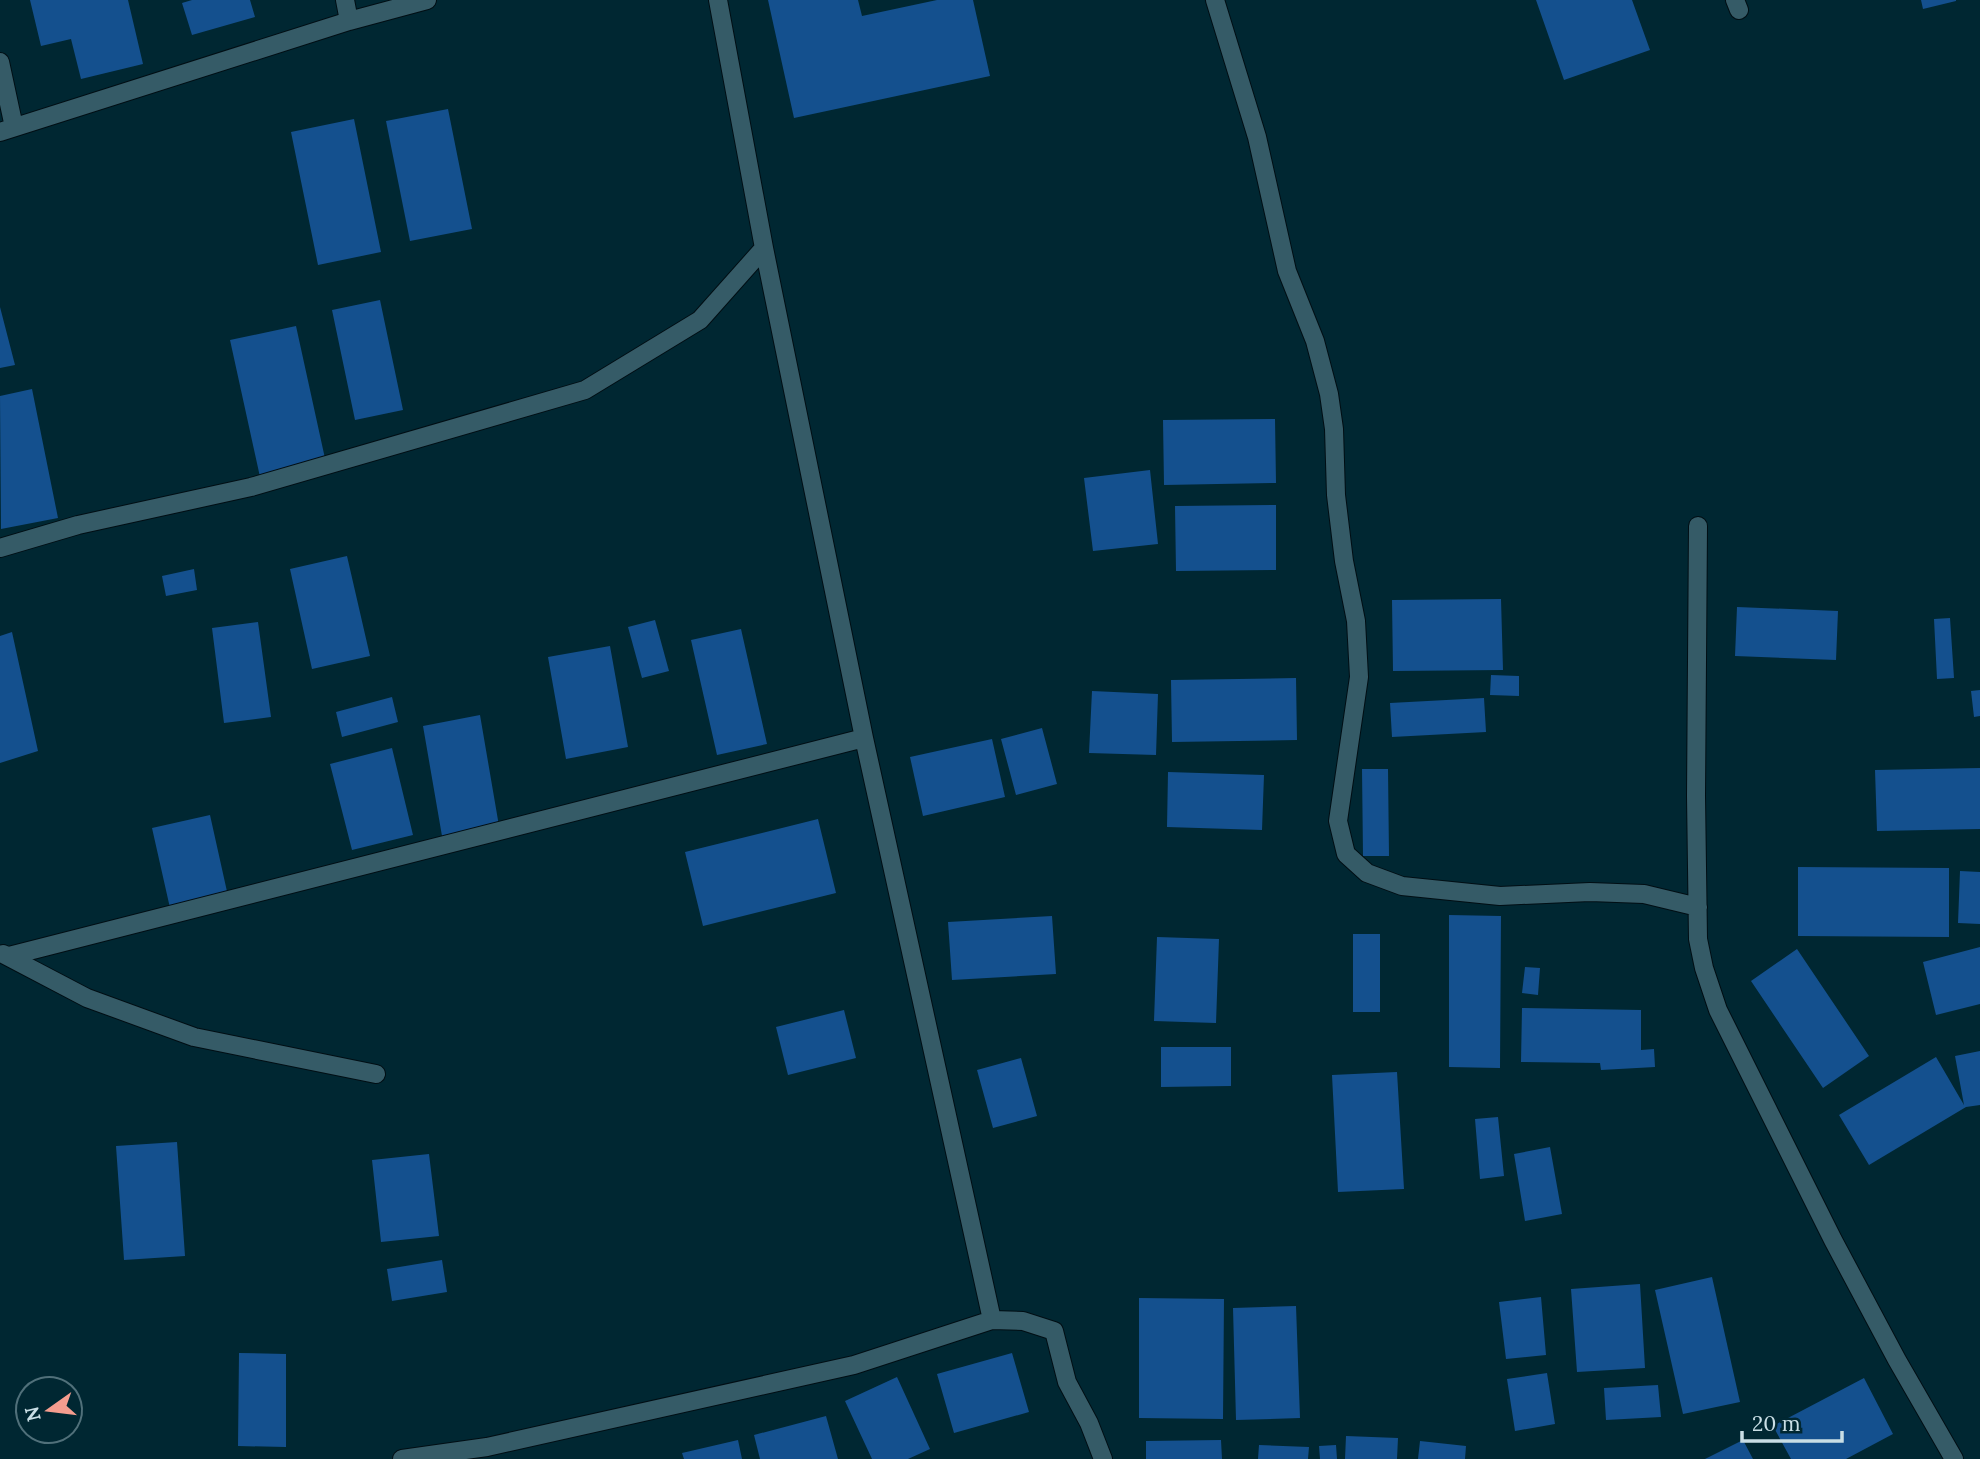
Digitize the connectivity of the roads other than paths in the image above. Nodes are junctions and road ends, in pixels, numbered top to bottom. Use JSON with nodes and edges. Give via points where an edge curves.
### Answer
{"nodes":[{"id":1,"x":345,"y":0,"type":"edge"},
{"id":2,"x":427,"y":0,"type":"edge"},
{"id":3,"x":718,"y":0,"type":"edge"},
{"id":4,"x":1215,"y":0,"type":"edge"},
{"id":5,"x":349,"y":21,"type":"junction"},
{"id":6,"x":0,"y":62,"type":"edge"},
{"id":7,"x":7,"y":130,"type":"edge"},
{"id":8,"x":764,"y":248,"type":"junction"},
{"id":9,"x":1698,"y":526,"type":"dead end"},
{"id":10,"x":0,"y":548,"type":"edge"},
{"id":11,"x":864,"y":738,"type":"junction"},
{"id":12,"x":1698,"y":907,"type":"junction"},
{"id":13,"x":5,"y":955,"type":"edge"},
{"id":14,"x":376,"y":1074,"type":"dead end"},
{"id":15,"x":992,"y":1320,"type":"junction"},
{"id":16,"x":402,"y":1459,"type":"edge"},
{"id":17,"x":1103,"y":1459,"type":"edge"},
{"id":18,"x":1954,"y":1459,"type":"edge"}],
"edges":[{"from":1,"to":5,"type":"street"},
{"from":2,"to":5,"type":"street"},
{"from":3,"to":8,"type":"street"},
{"from":4,"to":12,"type":"street","via":[[1257,137],[1287,271],[1315,341],[1329,394],[1336,495],[1356,621],[1359,677],[1338,821],[1346,854],[1367,873],[1402,886],[1500,896],[1644,894]]},
{"from":5,"to":7,"type":"street"},
{"from":6,"to":7,"type":"street"},
{"from":8,"to":10,"type":"street","via":[[701,320],[585,390],[251,487],[78,525]]},
{"from":8,"to":11,"type":"street"},
{"from":9,"to":12,"type":"street"},
{"from":11,"to":13,"type":"street"},
{"from":11,"to":15,"type":"street"},
{"from":12,"to":18,"type":"street","via":[[1700,948],[1718,1010],[1839,1252]]},
{"from":13,"to":14,"type":"street","via":[[87,998],[194,1037]]},
{"from":15,"to":16,"type":"street","via":[[854,1365],[487,1447]]},
{"from":15,"to":17,"type":"street","via":[[1023,1321],[1054,1331],[1067,1382]]}]}
